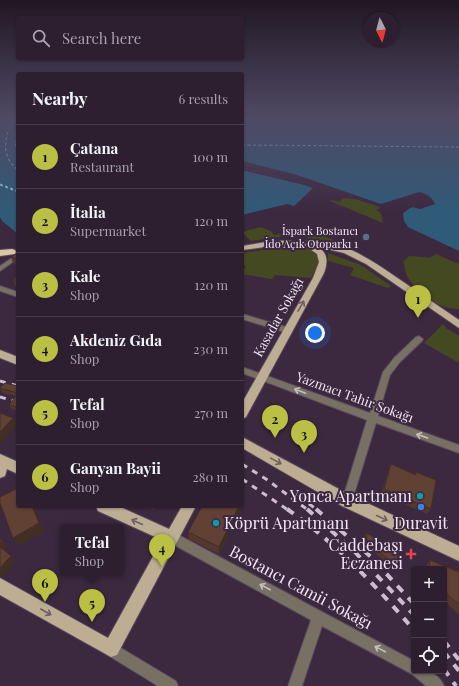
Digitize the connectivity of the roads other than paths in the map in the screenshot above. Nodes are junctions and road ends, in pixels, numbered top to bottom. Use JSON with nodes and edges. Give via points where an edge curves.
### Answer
{"nodes":[{"id":1,"x":302,"y":243,"type":"junction"},
{"id":2,"x":244,"y":248,"type":"edge"},
{"id":3,"x":0,"y":253,"type":"edge"},
{"id":4,"x":15,"y":254,"type":"edge"},
{"id":5,"x":0,"y":268,"type":"edge"},
{"id":6,"x":0,"y":288,"type":"edge"},
{"id":7,"x":16,"y":294,"type":"edge"},
{"id":8,"x":244,"y":317,"type":"edge"},
{"id":9,"x":459,"y":325,"type":"edge"},
{"id":10,"x":287,"y":330,"type":"junction"},
{"id":11,"x":419,"y":339,"type":"dead end"},
{"id":12,"x":0,"y":354,"type":"edge"},
{"id":13,"x":16,"y":359,"type":"edge"},
{"id":14,"x":244,"y":371,"type":"edge"},
{"id":15,"x":263,"y":377,"type":"junction"},
{"id":16,"x":244,"y":410,"type":"edge"},
{"id":17,"x":373,"y":418,"type":"junction"},
{"id":18,"x":244,"y":443,"type":"edge"},
{"id":19,"x":459,"y":449,"type":"edge"},
{"id":20,"x":0,"y":460,"type":"edge"},
{"id":21,"x":16,"y":467,"type":"edge"},
{"id":22,"x":0,"y":472,"type":"edge"},
{"id":23,"x":347,"y":501,"type":"junction"},
{"id":24,"x":107,"y":508,"type":"edge"},
{"id":25,"x":188,"y":508,"type":"edge"},
{"id":26,"x":171,"y":537,"type":"junction"},
{"id":27,"x":459,"y":554,"type":"edge"},
{"id":28,"x":0,"y":586,"type":"edge"},
{"id":29,"x":319,"y":616,"type":"junction"},
{"id":30,"x":111,"y":649,"type":"junction"},
{"id":31,"x":411,"y":666,"type":"edge"},
{"id":32,"x":422,"y":674,"type":"edge"},
{"id":33,"x":171,"y":686,"type":"edge"},
{"id":34,"x":295,"y":686,"type":"edge"},
{"id":35,"x":437,"y":686,"type":"edge"}],
"edges":[{"from":1,"to":2,"type":"main road","via":[[278,242]]},
{"from":1,"to":9,"type":"main road","via":[[341,250],[360,257]]},
{"from":10,"to":1,"type":"main road","name":"Kasadar Sokağı","one_way":true,"via":[[324,263],[324,257],[320,252]]},
{"from":3,"to":4,"type":"highway"},
{"from":4,"to":5,"type":"street"},
{"from":6,"to":7,"type":"street"},
{"from":8,"to":10,"type":"street"},
{"from":10,"to":15,"type":"main road","name":"Kasadar Sokağı"},
{"from":11,"to":17,"type":"street","via":[[386,374]]},
{"from":12,"to":13,"type":"main road"},
{"from":14,"to":15,"type":"street","name":"Yazmacı Tahir Sokağı"},
{"from":15,"to":16,"type":"main road","name":"Kasadar Sokağı"},
{"from":17,"to":15,"type":"street","name":"Yazmacı Tahir Sokağı","one_way":true},
{"from":19,"to":17,"type":"street","name":"Yazmacı Tahir Sokağı","one_way":true},
{"from":17,"to":23,"type":"street"},
{"from":18,"to":23,"type":"main road","one_way":true},
{"from":20,"to":21,"type":"main road"},
{"from":20,"to":22,"type":"main road"},
{"from":23,"to":27,"type":"main road","one_way":true},
{"from":26,"to":24,"type":"main road","one_way":true},
{"from":25,"to":26,"type":"main road"},
{"from":29,"to":26,"type":"street","name":"Bostancı Camii Sokağı","one_way":true},
{"from":26,"to":30,"type":"main road"},
{"from":28,"to":30,"type":"main road","one_way":true},
{"from":31,"to":29,"type":"street","name":"Bostancı Camii Sokağı","one_way":true},
{"from":29,"to":34,"type":"street"},
{"from":30,"to":33,"type":"street"},
{"from":32,"to":35,"type":"street"}]}
